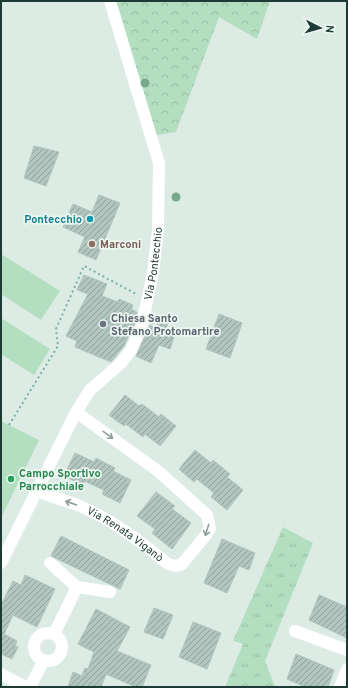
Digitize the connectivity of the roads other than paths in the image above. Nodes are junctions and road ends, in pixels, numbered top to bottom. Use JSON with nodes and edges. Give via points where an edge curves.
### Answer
{"nodes":[{"id":1,"x":110,"y":1,"type":"edge"},
{"id":2,"x":76,"y":412,"type":"junction"},
{"id":3,"x":37,"y":490,"type":"junction"},
{"id":4,"x":1,"y":562,"type":"edge"},
{"id":5,"x":50,"y":563,"type":"dead end"},
{"id":6,"x":77,"y":586,"type":"junction"},
{"id":7,"x":110,"y":592,"type":"dead end"},
{"id":8,"x":295,"y":631,"type":"dead end"},
{"id":9,"x":54,"y":634,"type":"junction"},
{"id":10,"x":347,"y":650,"type":"edge"},
{"id":11,"x":44,"y":660,"type":"junction"},
{"id":12,"x":347,"y":669,"type":"edge"},
{"id":13,"x":1,"y":674,"type":"edge"},
{"id":14,"x":26,"y":687,"type":"edge"},
{"id":15,"x":30,"y":687,"type":"edge"},
{"id":16,"x":340,"y":687,"type":"edge"}],
"edges":[{"from":1,"to":2,"type":"street","name":"Via Pontecchio","via":[[159,163],[158,229],[153,273],[142,325],[131,350],[121,363],[90,390]]},
{"from":2,"to":3,"type":"street","name":"Via Pontecchio"},
{"from":2,"to":3,"type":"street","name":"Via Renata Viganò","one_way":true,"via":[[158,470],[207,515],[210,528],[182,564],[176,566],[168,564],[122,528],[74,503],[47,496]]},
{"from":3,"to":4,"type":"street","name":"Via Pontecchio"},
{"from":5,"to":6,"type":"street"},
{"from":6,"to":7,"type":"street"},
{"from":6,"to":9,"type":"street"},
{"from":8,"to":10,"type":"street"},
{"from":9,"to":11,"type":"street","via":[[62,643],[60,655],[56,659]]},
{"from":9,"to":11,"type":"street","via":[[41,635],[34,645],[38,657]]},
{"from":11,"to":15,"type":"street"},
{"from":12,"to":16,"type":"street"},
{"from":13,"to":14,"type":"street"}]}
